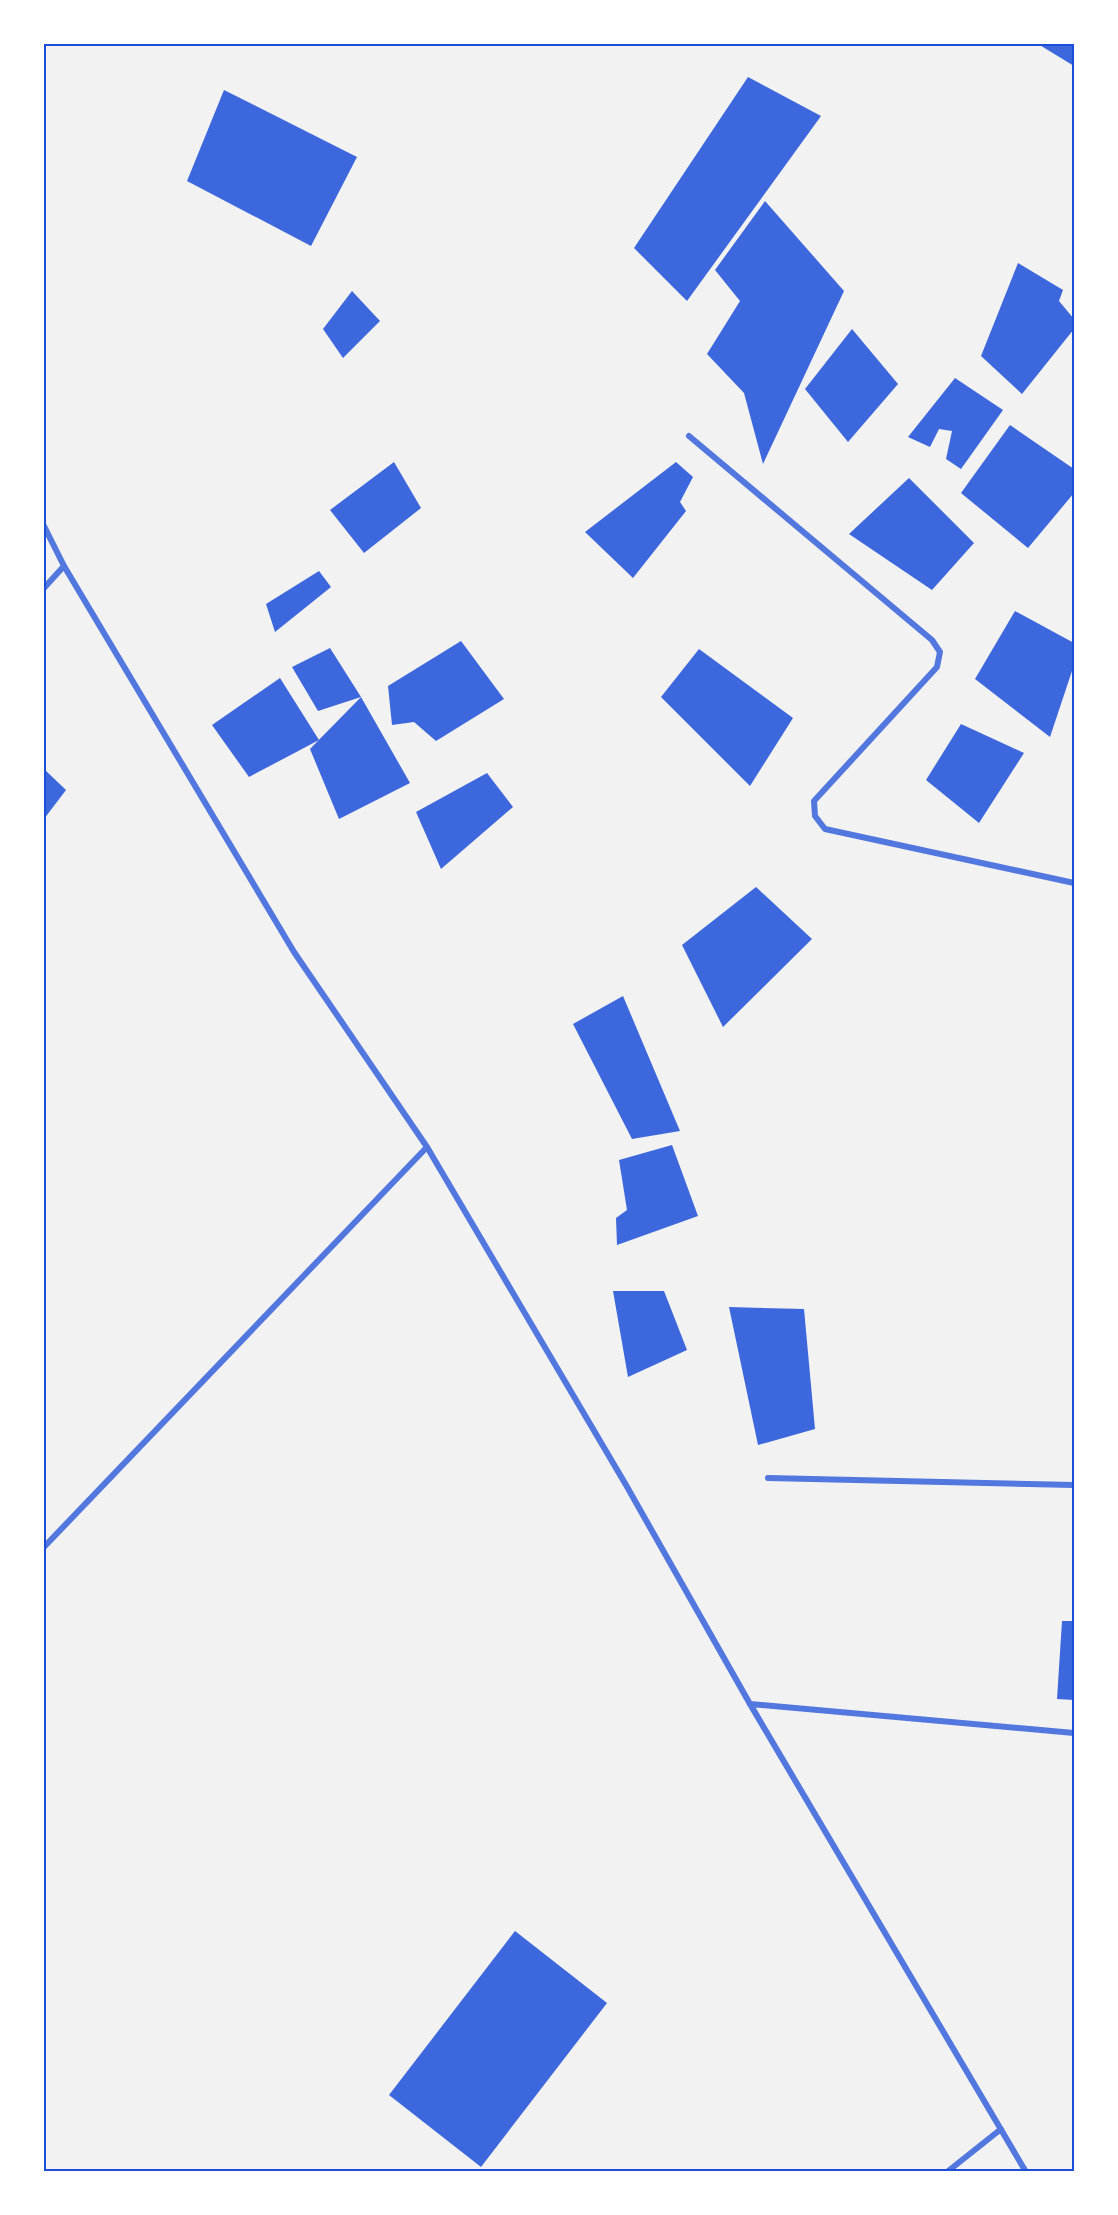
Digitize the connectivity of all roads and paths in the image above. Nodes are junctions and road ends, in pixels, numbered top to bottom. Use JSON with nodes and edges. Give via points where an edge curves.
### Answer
{"nodes":[{"id":1,"x":689,"y":436,"type":"dead end"},
{"id":2,"x":44,"y":526,"type":"edge"},
{"id":3,"x":64,"y":566,"type":"junction"},
{"id":4,"x":44,"y":588,"type":"edge"},
{"id":5,"x":1074,"y":882,"type":"edge"},
{"id":6,"x":427,"y":1147,"type":"junction"},
{"id":7,"x":768,"y":1478,"type":"dead end"},
{"id":8,"x":1074,"y":1485,"type":"edge"},
{"id":9,"x":44,"y":1547,"type":"edge"},
{"id":10,"x":750,"y":1704,"type":"junction"},
{"id":11,"x":1074,"y":1733,"type":"edge"},
{"id":12,"x":1001,"y":2129,"type":"junction"},
{"id":13,"x":947,"y":2172,"type":"edge"},
{"id":14,"x":1026,"y":2172,"type":"edge"}],
"edges":[{"from":1,"to":5,"type":"street","via":[[932,640],[940,652],[937,667],[814,801],[815,816],[825,829]]},
{"from":2,"to":3,"type":"street"},
{"from":3,"to":4,"type":"street"},
{"from":3,"to":6,"type":"street","via":[[294,952]]},
{"from":6,"to":9,"type":"street"},
{"from":6,"to":10,"type":"street"},
{"from":7,"to":8,"type":"street"},
{"from":10,"to":11,"type":"street"},
{"from":10,"to":12,"type":"street"},
{"from":12,"to":13,"type":"street"},
{"from":12,"to":14,"type":"street"}]}
